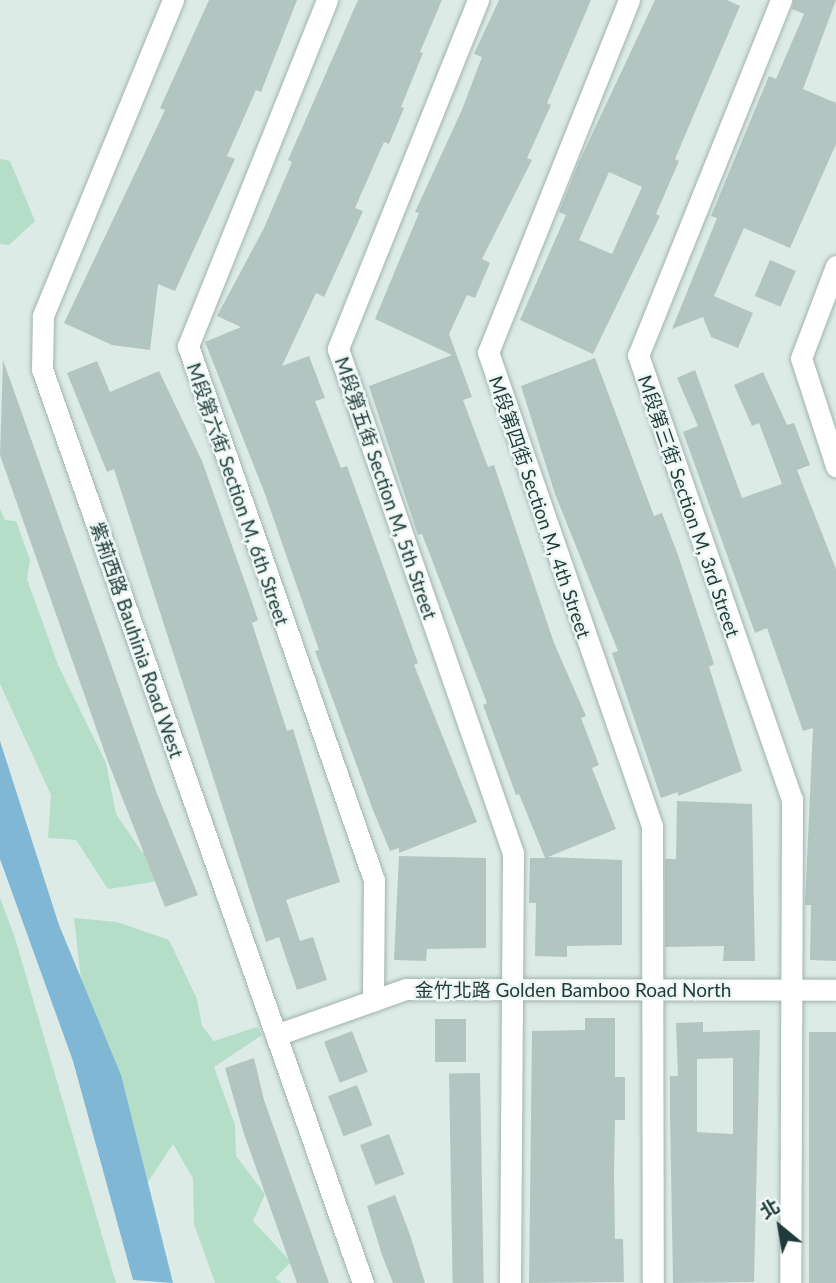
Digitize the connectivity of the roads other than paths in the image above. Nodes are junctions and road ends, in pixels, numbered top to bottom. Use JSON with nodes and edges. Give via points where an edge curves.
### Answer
{"nodes":[{"id":1,"x":173,"y":0,"type":"edge"},
{"id":2,"x":327,"y":0,"type":"edge"},
{"id":3,"x":478,"y":0,"type":"edge"},
{"id":4,"x":629,"y":0,"type":"edge"},
{"id":5,"x":781,"y":0,"type":"edge"},
{"id":6,"x":836,"y":266,"type":"edge"},
{"id":7,"x":836,"y":466,"type":"edge"},
{"id":8,"x":512,"y":989,"type":"junction"},
{"id":9,"x":656,"y":990,"type":"junction"},
{"id":10,"x":790,"y":990,"type":"junction"},
{"id":11,"x":836,"y":990,"type":"edge"},
{"id":12,"x":373,"y":1001,"type":"junction"},
{"id":13,"x":276,"y":1035,"type":"junction"},
{"id":14,"x":363,"y":1283,"type":"edge"},
{"id":15,"x":510,"y":1283,"type":"edge"},
{"id":16,"x":653,"y":1283,"type":"edge"},
{"id":17,"x":790,"y":1283,"type":"edge"}],
"edges":[{"from":1,"to":13,"type":"street","name":"紫荊西路 Bauhinia Road West","via":[[48,304],[40,356]]},
{"from":2,"to":12,"type":"street","name":"M段第六街 Section M, 6th Street","via":[[188,346],[374,880]]},
{"from":3,"to":8,"type":"street","name":"M段第五街 Section M, 5th Street","via":[[338,349],[513,853]]},
{"from":4,"to":9,"type":"street","name":"M段第四街 Section M, 4th Street","via":[[488,352],[652,826]]},
{"from":5,"to":10,"type":"street","name":"M段第三街 Section M, 3rd Street","via":[[638,355],[792,799]]},
{"from":6,"to":7,"type":"street","via":[[801,358]]},
{"from":8,"to":9,"type":"street","name":"金竹北路 Golden Bamboo Road North"},
{"from":8,"to":12,"type":"street","name":"金竹北路 Golden Bamboo Road North","via":[[406,989]]},
{"from":8,"to":15,"type":"street","name":"M段第五街 Section M, 5th Street"},
{"from":9,"to":10,"type":"street","name":"金竹北路 Golden Bamboo Road North"},
{"from":9,"to":16,"type":"street","name":"M段第四街 Section M, 4th Street"},
{"from":10,"to":11,"type":"street","name":"金竹北路 Golden Bamboo Road North"},
{"from":10,"to":17,"type":"street","name":"M段第三街 Section M, 3rd Street"},
{"from":12,"to":13,"type":"street","name":"金竹北路 Golden Bamboo Road North"},
{"from":13,"to":14,"type":"street","name":"紫荊西路 Bauhinia Road West"}]}
